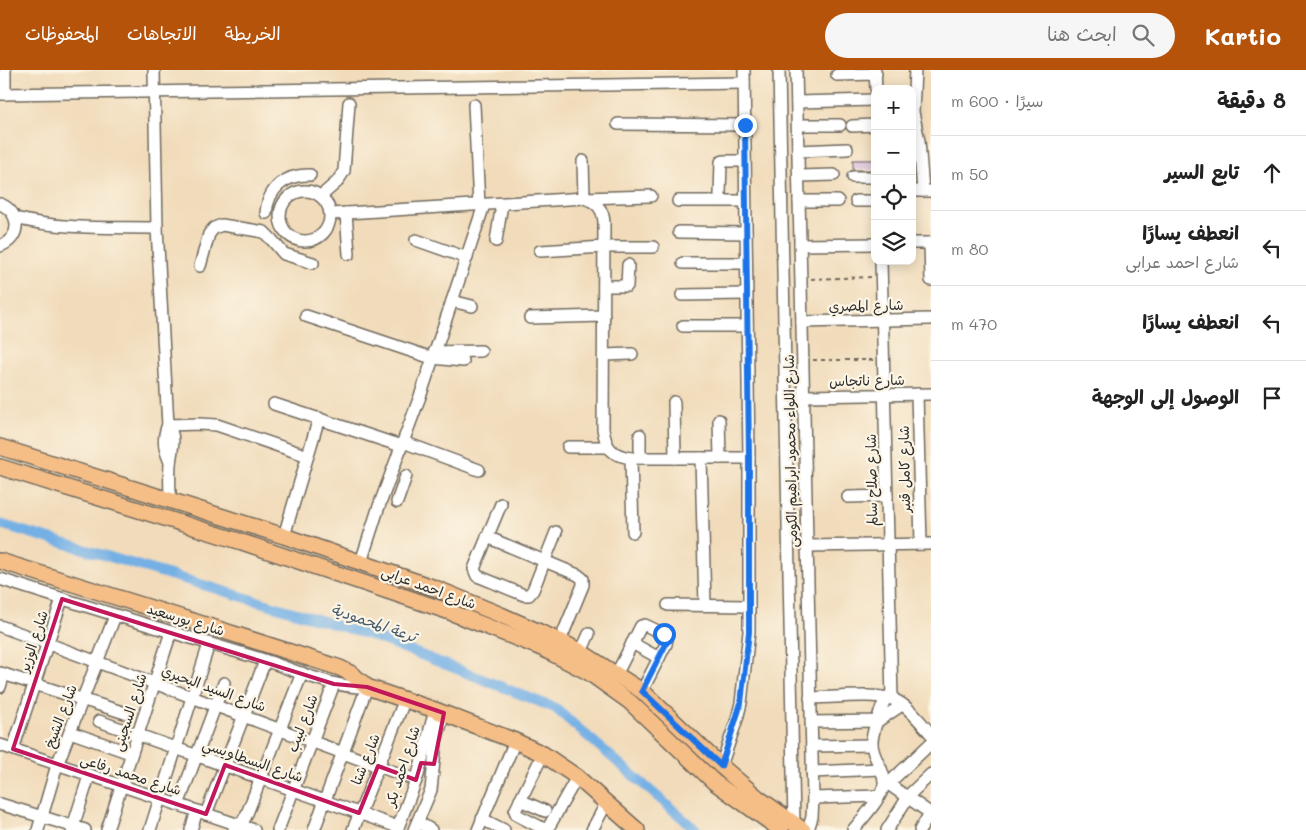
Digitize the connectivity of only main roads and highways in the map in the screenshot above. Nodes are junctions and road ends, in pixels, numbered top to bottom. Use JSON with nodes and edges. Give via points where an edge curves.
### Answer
{"nodes":[{"id":1,"x":0,"y":447,"type":"edge"},
{"id":2,"x":0,"y":467,"type":"edge"},
{"id":3,"x":0,"y":561,"type":"edge"},
{"id":4,"x":753,"y":802,"type":"junction"},
{"id":5,"x":792,"y":828,"type":"edge"},
{"id":6,"x":636,"y":830,"type":"edge"}],
"edges":[{"from":1,"to":4,"type":"main road","name":"شارع احمد عرابى","via":[[360,562],[472,602],[560,641],[642,691],[721,766]]},
{"from":2,"to":4,"type":"main road","name":"شارع احمد عرابى","via":[[242,542],[450,612],[542,648],[588,672],[630,702],[714,782]]},
{"from":3,"to":6,"type":"main road","name":"شارع بورسعيد","via":[[340,668],[367,687],[515,741],[543,754],[577,777]]},
{"from":4,"to":5,"type":"main road","name":"شارع احمد عرابى"}]}
